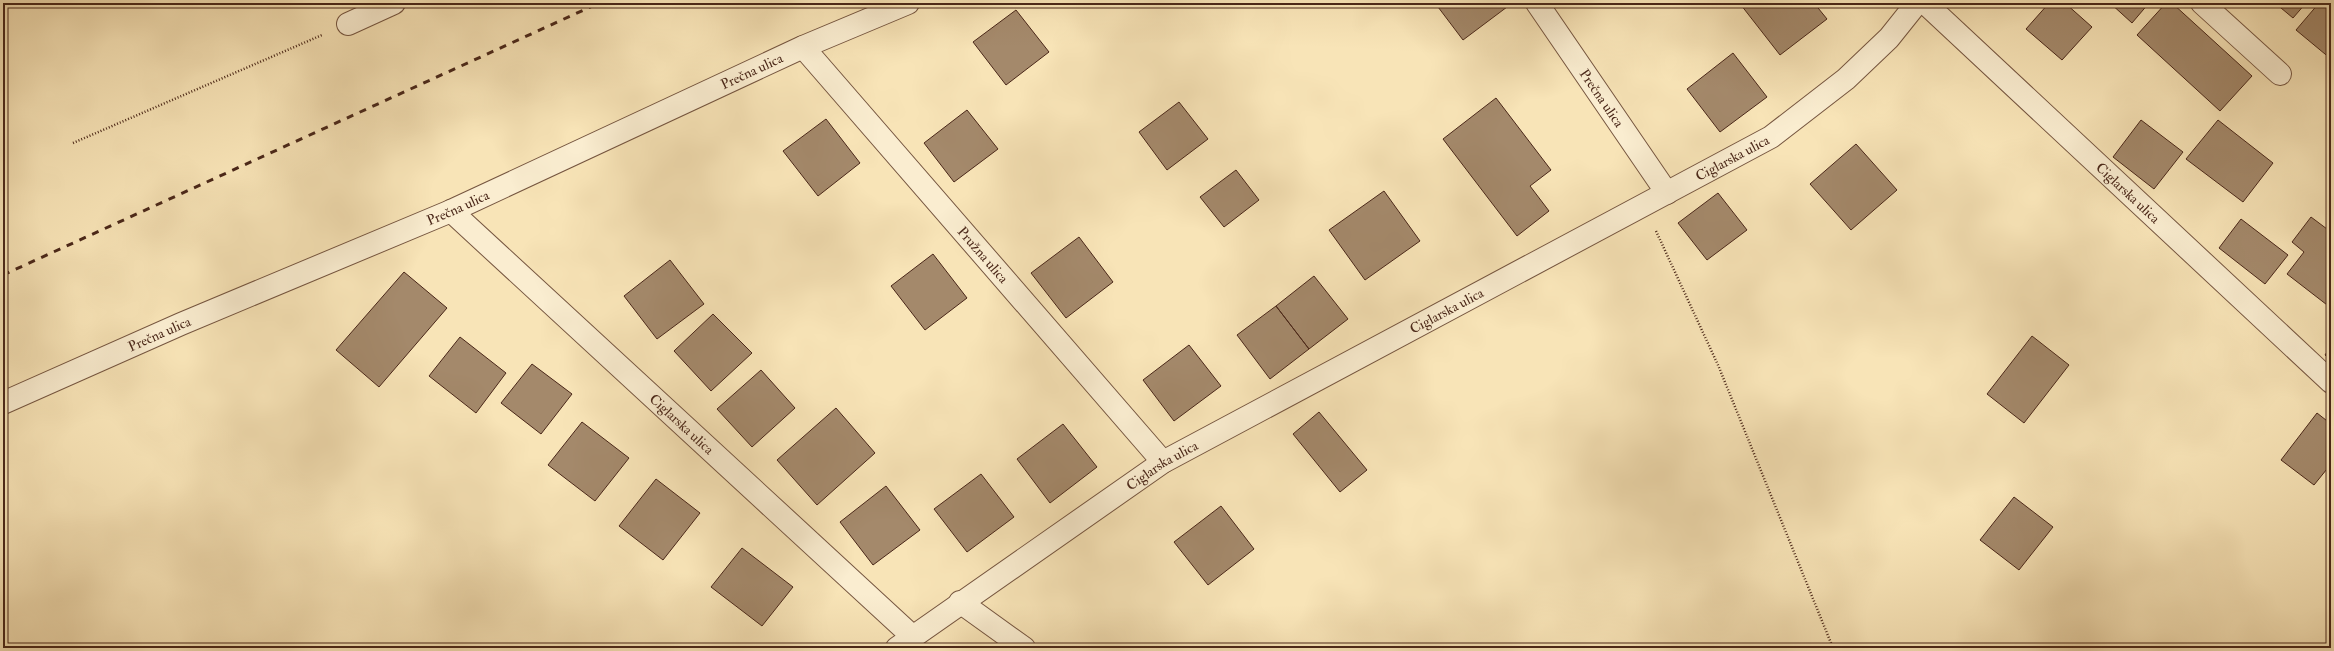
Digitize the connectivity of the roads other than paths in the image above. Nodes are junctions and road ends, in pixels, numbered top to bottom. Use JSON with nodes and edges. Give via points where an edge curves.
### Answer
{"nodes":[{"id":1,"x":394,"y":3,"type":"edge"},
{"id":2,"x":908,"y":3,"type":"edge"},
{"id":3,"x":1537,"y":3,"type":"edge"},
{"id":4,"x":1918,"y":3,"type":"edge"},
{"id":5,"x":1925,"y":3,"type":"edge"},
{"id":6,"x":2202,"y":3,"type":"edge"},
{"id":7,"x":348,"y":24,"type":"road end"},
{"id":8,"x":803,"y":47,"type":"junction"},
{"id":9,"x":2280,"y":74,"type":"dead end"},
{"id":10,"x":1667,"y":193,"type":"junction"},
{"id":11,"x":452,"y":211,"type":"junction"},
{"id":12,"x":2331,"y":382,"type":"edge"},
{"id":13,"x":3,"y":402,"type":"edge"},
{"id":14,"x":1163,"y":462,"type":"junction"},
{"id":15,"x":960,"y":602,"type":"junction"},
{"id":16,"x":904,"y":642,"type":"edge"},
{"id":17,"x":1024,"y":648,"type":"edge"}],
"edges":[{"from":1,"to":7,"type":"street"},
{"from":2,"to":8,"type":"street","name":"Prečna ulica"},
{"from":3,"to":10,"type":"street","name":"Prečna ulica"},
{"from":4,"to":10,"type":"street","name":"Ciglarska ulica","via":[[1889,38],[1846,80],[1771,137]]},
{"from":5,"to":12,"type":"street","name":"Ciglarska ulica"},
{"from":6,"to":9,"type":"street"},
{"from":8,"to":11,"type":"street","name":"Prečna ulica"},
{"from":8,"to":14,"type":"street","name":"Pružna ulica"},
{"from":10,"to":14,"type":"street","name":"Ciglarska ulica"},
{"from":11,"to":13,"type":"street","name":"Prečna ulica","via":[[181,324]]},
{"from":11,"to":16,"type":"street","name":"Ciglarska ulica"},
{"from":14,"to":15,"type":"street","name":"Ciglarska ulica"},
{"from":15,"to":16,"type":"street","name":"Ciglarska ulica"},
{"from":15,"to":17,"type":"street"}]}
